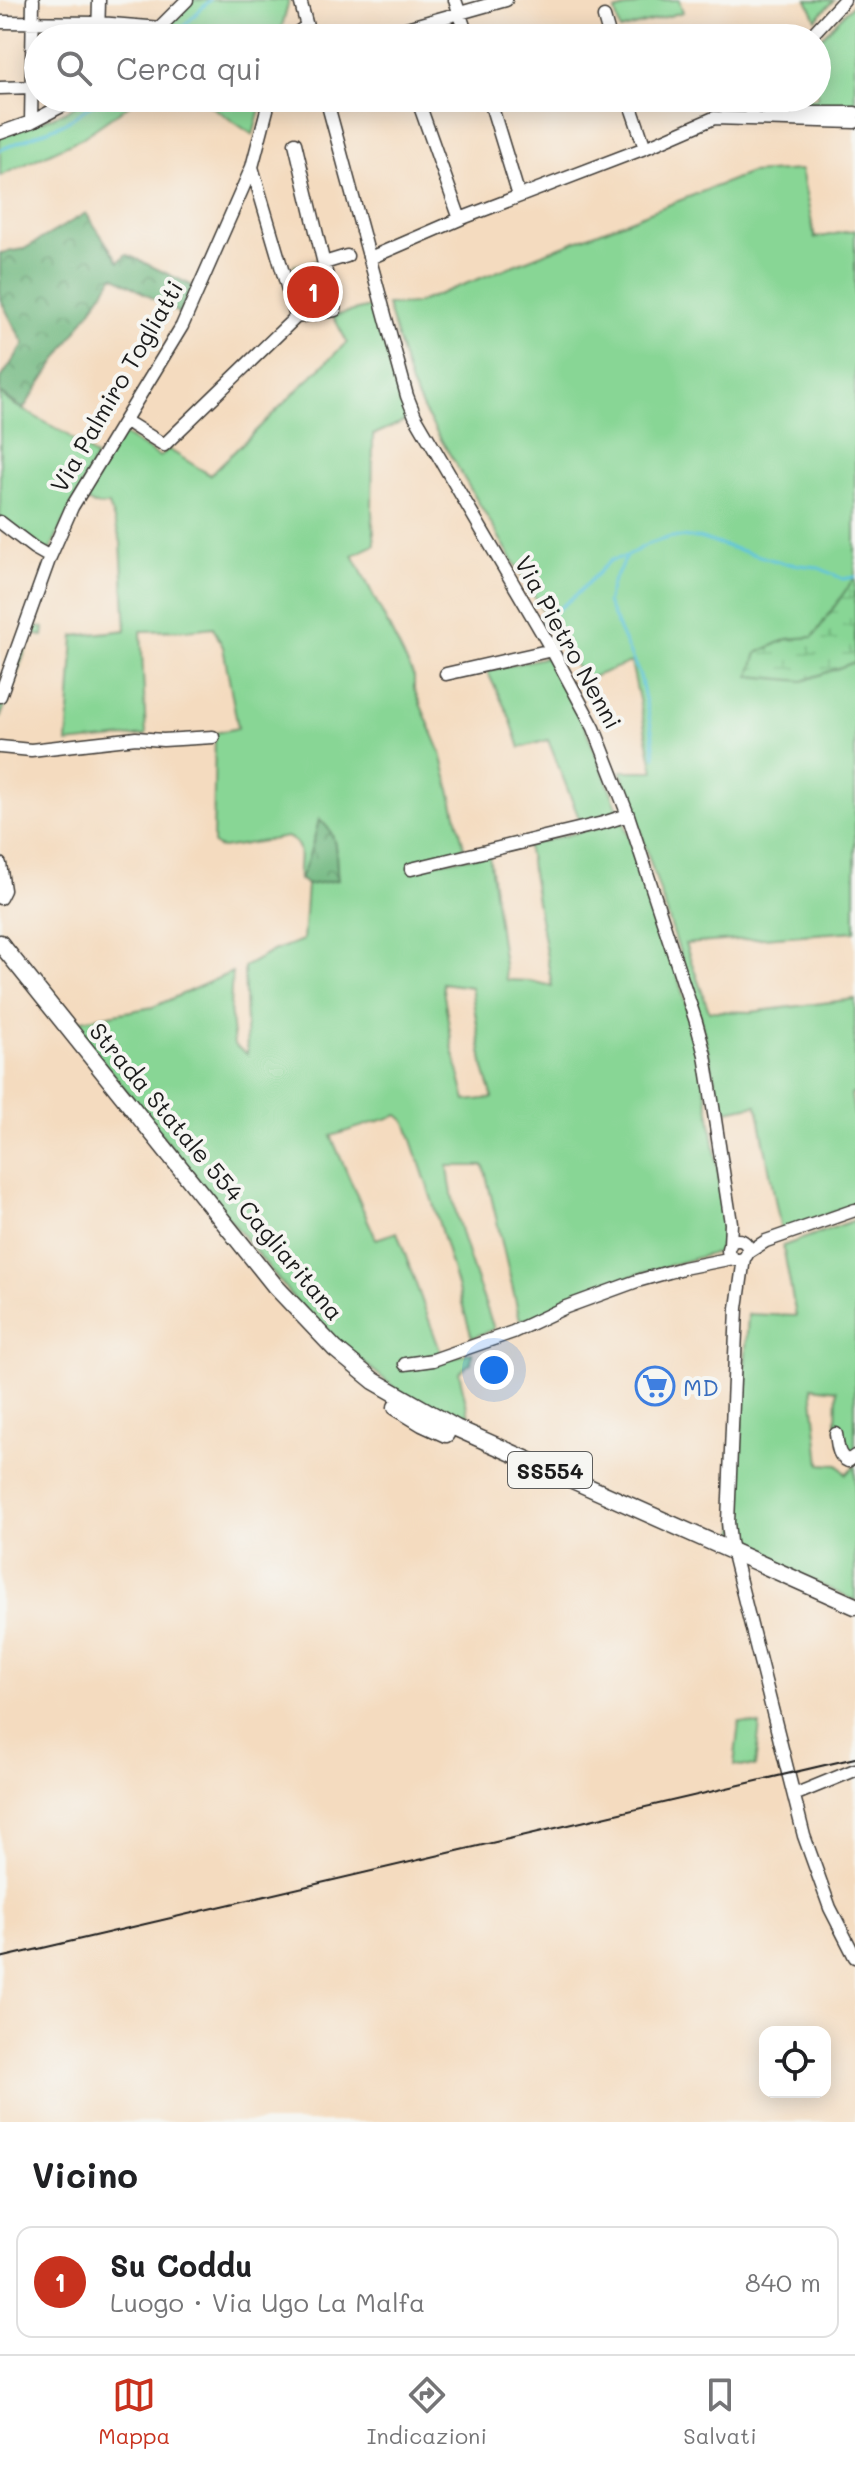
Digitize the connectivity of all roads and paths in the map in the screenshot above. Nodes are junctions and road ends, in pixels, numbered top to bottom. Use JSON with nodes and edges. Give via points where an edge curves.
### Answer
{"nodes":[{"id":1,"x":33,"y":0,"type":"edge"},
{"id":2,"x":99,"y":0,"type":"edge"},
{"id":3,"x":187,"y":0,"type":"edge"},
{"id":4,"x":300,"y":0,"type":"edge"},
{"id":5,"x":455,"y":0,"type":"edge"},
{"id":6,"x":506,"y":0,"type":"edge"},
{"id":7,"x":844,"y":0,"type":"edge"},
{"id":8,"x":460,"y":14,"type":"junction"},
{"id":9,"x":604,"y":17,"type":"dead end"},
{"id":10,"x":0,"y":22,"type":"edge"},
{"id":11,"x":33,"y":22,"type":"junction"},
{"id":12,"x":99,"y":23,"type":"junction"},
{"id":13,"x":111,"y":24,"type":"edge"},
{"id":14,"x":165,"y":24,"type":"edge"},
{"id":15,"x":306,"y":24,"type":"edge"},
{"id":16,"x":423,"y":24,"type":"edge"},
{"id":17,"x":463,"y":24,"type":"edge"},
{"id":18,"x":606,"y":24,"type":"edge"},
{"id":19,"x":822,"y":24,"type":"edge"},
{"id":20,"x":24,"y":87,"type":"edge"},
{"id":21,"x":0,"y":88,"type":"edge"},
{"id":22,"x":32,"y":112,"type":"edge"},
{"id":23,"x":50,"y":112,"type":"edge"},
{"id":24,"x":266,"y":112,"type":"edge"},
{"id":25,"x":330,"y":112,"type":"edge"},
{"id":26,"x":422,"y":112,"type":"edge"},
{"id":27,"x":494,"y":112,"type":"edge"},
{"id":28,"x":633,"y":112,"type":"edge"},
{"id":29,"x":752,"y":112,"type":"edge"},
{"id":30,"x":855,"y":113,"type":"edge"},
{"id":31,"x":751,"y":118,"type":"junction"},
{"id":32,"x":31,"y":122,"type":"junction"},
{"id":33,"x":855,"y":122,"type":"edge"},
{"id":34,"x":0,"y":133,"type":"edge"},
{"id":35,"x":295,"y":143,"type":"dead end"},
{"id":36,"x":645,"y":148,"type":"junction"},
{"id":37,"x":252,"y":167,"type":"junction"},
{"id":38,"x":519,"y":196,"type":"junction"},
{"id":39,"x":460,"y":219,"type":"junction"},
{"id":40,"x":347,"y":256,"type":"dead end"},
{"id":41,"x":370,"y":258,"type":"junction"},
{"id":42,"x":324,"y":263,"type":"junction"},
{"id":43,"x":296,"y":317,"type":"junction"},
{"id":44,"x":132,"y":425,"type":"dead end"},
{"id":45,"x":0,"y":522,"type":"edge"},
{"id":46,"x":50,"y":557,"type":"junction"},
{"id":47,"x":552,"y":650,"type":"junction"},
{"id":48,"x":446,"y":674,"type":"dead end"},
{"id":49,"x":0,"y":696,"type":"edge"},
{"id":50,"x":213,"y":737,"type":"dead end"},
{"id":51,"x":0,"y":747,"type":"edge"},
{"id":52,"x":628,"y":815,"type":"junction"},
{"id":53,"x":0,"y":864,"type":"edge"},
{"id":54,"x":411,"y":869,"type":"dead end"},
{"id":55,"x":0,"y":898,"type":"edge"},
{"id":56,"x":0,"y":943,"type":"edge"},
{"id":57,"x":0,"y":958,"type":"edge"},
{"id":58,"x":855,"y":1210,"type":"edge"},
{"id":59,"x":738,"y":1251,"type":"junction"},
{"id":60,"x":405,"y":1364,"type":"dead end"},
{"id":61,"x":836,"y":1434,"type":"dead end"},
{"id":62,"x":855,"y":1456,"type":"edge"},
{"id":63,"x":736,"y":1558,"type":"junction"},
{"id":64,"x":855,"y":1606,"type":"edge"},
{"id":65,"x":855,"y":1617,"type":"edge"},
{"id":66,"x":855,"y":1770,"type":"edge"},
{"id":67,"x":794,"y":1795,"type":"junction"},
{"id":68,"x":855,"y":1957,"type":"edge"}],
"edges":[{"from":1,"to":11,"type":"street"},
{"from":2,"to":12,"type":"street"},
{"from":3,"to":14,"type":"street"},
{"from":4,"to":15,"type":"street"},
{"from":5,"to":8,"type":"street"},
{"from":6,"to":8,"type":"street"},
{"from":7,"to":19,"type":"street"},
{"from":8,"to":16,"type":"street"},
{"from":8,"to":17,"type":"street"},
{"from":9,"to":18,"type":"street"},
{"from":10,"to":11,"type":"street"},
{"from":11,"to":12,"type":"street"},
{"from":12,"to":13,"type":"street"},
{"from":20,"to":21,"type":"street"},
{"from":22,"to":32,"type":"street"},
{"from":23,"to":32,"type":"street"},
{"from":24,"to":37,"type":"street","name":"Via Palmiro Togliatti"},
{"from":25,"to":41,"type":"street","name":"Via Pietro Nenni"},
{"from":26,"to":39,"type":"street"},
{"from":27,"to":38,"type":"street"},
{"from":28,"to":36,"type":"street"},
{"from":29,"to":31,"type":"street"},
{"from":30,"to":31,"type":"street","via":[[769,113]]},
{"from":31,"to":33,"type":"street"},
{"from":31,"to":36,"type":"street","via":[[714,118]]},
{"from":32,"to":34,"type":"street"},
{"from":35,"to":42,"type":"street"},
{"from":36,"to":38,"type":"street"},
{"from":37,"to":43,"type":"street"},
{"from":37,"to":46,"type":"street","name":"Via Palmiro Togliatti","via":[[182,326],[72,507]]},
{"from":38,"to":39,"type":"street"},
{"from":39,"to":41,"type":"street"},
{"from":40,"to":42,"type":"street"},
{"from":41,"to":47,"type":"street","name":"Via Pietro Nenni","via":[[415,416]]},
{"from":42,"to":43,"type":"street","via":[[335,310]]},
{"from":43,"to":44,"type":"street","via":[[164,445]]},
{"from":45,"to":46,"type":"street"},
{"from":46,"to":49,"type":"street","name":"Via Palmiro Togliatti"},
{"from":47,"to":48,"type":"street"},
{"from":47,"to":52,"type":"street","name":"Via Pietro Nenni","via":[[594,728]]},
{"from":50,"to":51,"type":"street","via":[[136,738],[42,750]]},
{"from":52,"to":54,"type":"street"},
{"from":52,"to":59,"type":"street","name":"Via Pietro Nenni","via":[[705,1055]]},
{"from":53,"to":55,"type":"street"},
{"from":56,"to":63,"type":"main road","name":"Strada Statale 554 Cagliaritana","number":"SS554","via":[[275,1286],[335,1349],[428,1414]]},
{"from":57,"to":63,"type":"main road","name":"Strada Statale 554 Cagliaritana","number":"SS554","via":[[247,1268],[302,1332],[358,1383],[422,1423]]},
{"from":58,"to":59,"type":"street"},
{"from":59,"to":60,"type":"street","via":[[637,1281],[433,1360]]},
{"from":59,"to":63,"type":"street","via":[[742,1281],[728,1522]]},
{"from":61,"to":62,"type":"street","via":[[843,1458]]},
{"from":63,"to":64,"type":"main road","name":"Strada Statale 554 Cagliaritana","number":"SS554"},
{"from":63,"to":65,"type":"main road","name":"Strada Statale 554 Cagliaritana","number":"SS554"},
{"from":63,"to":67,"type":"street"},
{"from":66,"to":67,"type":"street"},
{"from":67,"to":68,"type":"street","via":[[830,1908]]}]}
